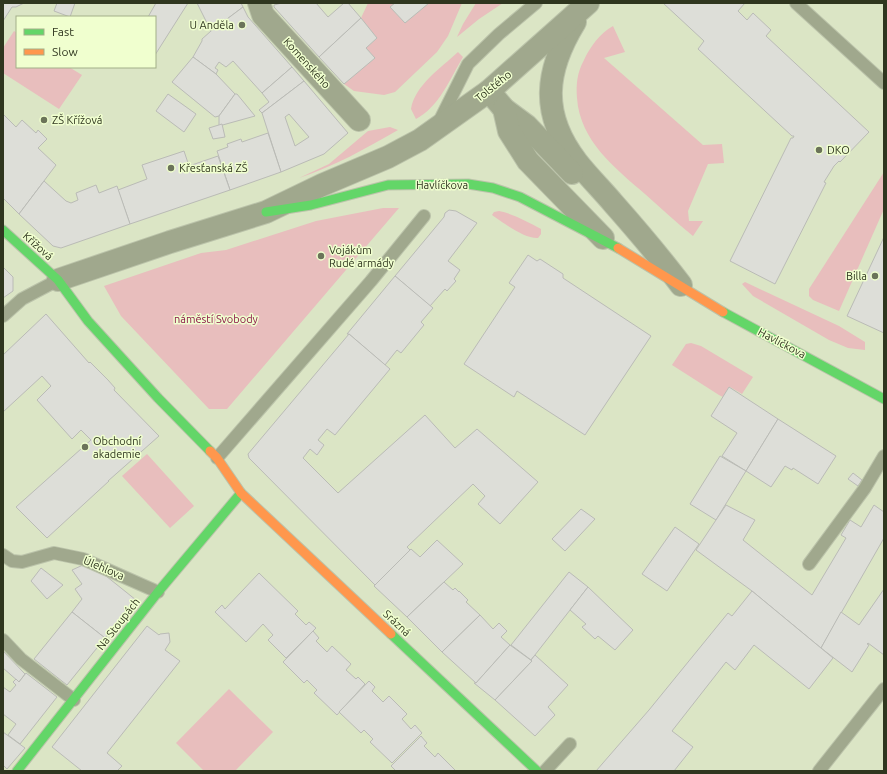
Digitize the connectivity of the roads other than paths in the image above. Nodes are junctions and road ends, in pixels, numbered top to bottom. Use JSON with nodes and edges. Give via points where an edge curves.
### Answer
{"nodes":[{"id":1,"x":259,"y":3,"type":"edge"},
{"id":2,"x":536,"y":3,"type":"edge"},
{"id":3,"x":796,"y":3,"type":"edge"},
{"id":4,"x":587,"y":4,"type":"edge"},
{"id":5,"x":884,"y":83,"type":"edge"},
{"id":6,"x":489,"y":91,"type":"junction"},
{"id":7,"x":504,"y":109,"type":"junction"},
{"id":8,"x":359,"y":120,"type":"dead end"},
{"id":9,"x":436,"y":129,"type":"junction"},
{"id":10,"x":266,"y":212,"type":"junction"},
{"id":11,"x":424,"y":216,"type":"dead end"},
{"id":12,"x":635,"y":228,"type":"junction"},
{"id":13,"x":3,"y":230,"type":"edge"},
{"id":14,"x":608,"y":242,"type":"junction"},
{"id":15,"x":58,"y":280,"type":"junction"},
{"id":16,"x":681,"y":285,"type":"junction"},
{"id":17,"x":3,"y":316,"type":"edge"},
{"id":18,"x":884,"y":399,"type":"edge"},
{"id":19,"x":884,"y":456,"type":"edge"},
{"id":20,"x":217,"y":458,"type":"junction"},
{"id":21,"x":240,"y":493,"type":"junction"},
{"id":22,"x":3,"y":555,"type":"edge"},
{"id":23,"x":809,"y":564,"type":"dead end"},
{"id":24,"x":158,"y":592,"type":"junction"},
{"id":25,"x":3,"y":640,"type":"edge"},
{"id":26,"x":884,"y":689,"type":"edge"},
{"id":27,"x":74,"y":700,"type":"junction"},
{"id":28,"x":570,"y":744,"type":"dead end"},
{"id":29,"x":18,"y":771,"type":"edge"},
{"id":30,"x":537,"y":771,"type":"edge"},
{"id":31,"x":545,"y":771,"type":"edge"},
{"id":32,"x":819,"y":771,"type":"edge"}],
"edges":[{"from":1,"to":8,"type":"street","name":"Komenského","via":[[263,15]]},
{"from":2,"to":9,"type":"lane","via":[[468,64]]},
{"from":3,"to":5,"type":"lane"},
{"from":4,"to":6,"type":"street","name":"Tolstého"},
{"from":4,"to":12,"type":"street","name":"Havlíčkova","via":[[568,33],[553,70],[550,98],[553,116],[556,128],[576,162]]},
{"from":6,"to":7,"type":"street","name":"Havlíčkova"},
{"from":6,"to":9,"type":"street","name":"Tolstého"},
{"from":7,"to":12,"type":"street","name":"Havlíčkova","via":[[527,126],[583,184]]},
{"from":7,"to":14,"type":"street","name":"Havlíčkova","via":[[509,130],[528,161]]},
{"from":9,"to":10,"type":"street","name":"Tolstého","via":[[388,157]]},
{"from":10,"to":14,"type":"street","name":"Havlíčkova","via":[[311,205],[388,185],[468,184],[494,188],[520,197]]},
{"from":10,"to":15,"type":"street"},
{"from":11,"to":20,"type":"lane"},
{"from":12,"to":16,"type":"street","name":"Havlíčkova"},
{"from":13,"to":15,"type":"street","name":"Křížová"},
{"from":14,"to":16,"type":"street","name":"Havlíčkova"},
{"from":15,"to":17,"type":"lane","via":[[22,300]]},
{"from":15,"to":20,"type":"street","via":[[88,321]]},
{"from":16,"to":18,"type":"street","name":"Havlíčkova","via":[[717,308]]},
{"from":19,"to":23,"type":"lane","via":[[866,488]]},
{"from":20,"to":21,"type":"street"},
{"from":21,"to":24,"type":"street","name":"Na Stoupách"},
{"from":21,"to":30,"type":"street","name":"Srázná"},
{"from":22,"to":24,"type":"lane","name":"Úlehlova","via":[[12,561],[22,562],[54,553],[83,559]]},
{"from":24,"to":27,"type":"street","name":"Na Stoupách"},
{"from":25,"to":27,"type":"lane","via":[[21,659]]},
{"from":26,"to":32,"type":"lane"},
{"from":27,"to":29,"type":"street","name":"Na Stoupách"},
{"from":28,"to":31,"type":"lane"}]}
